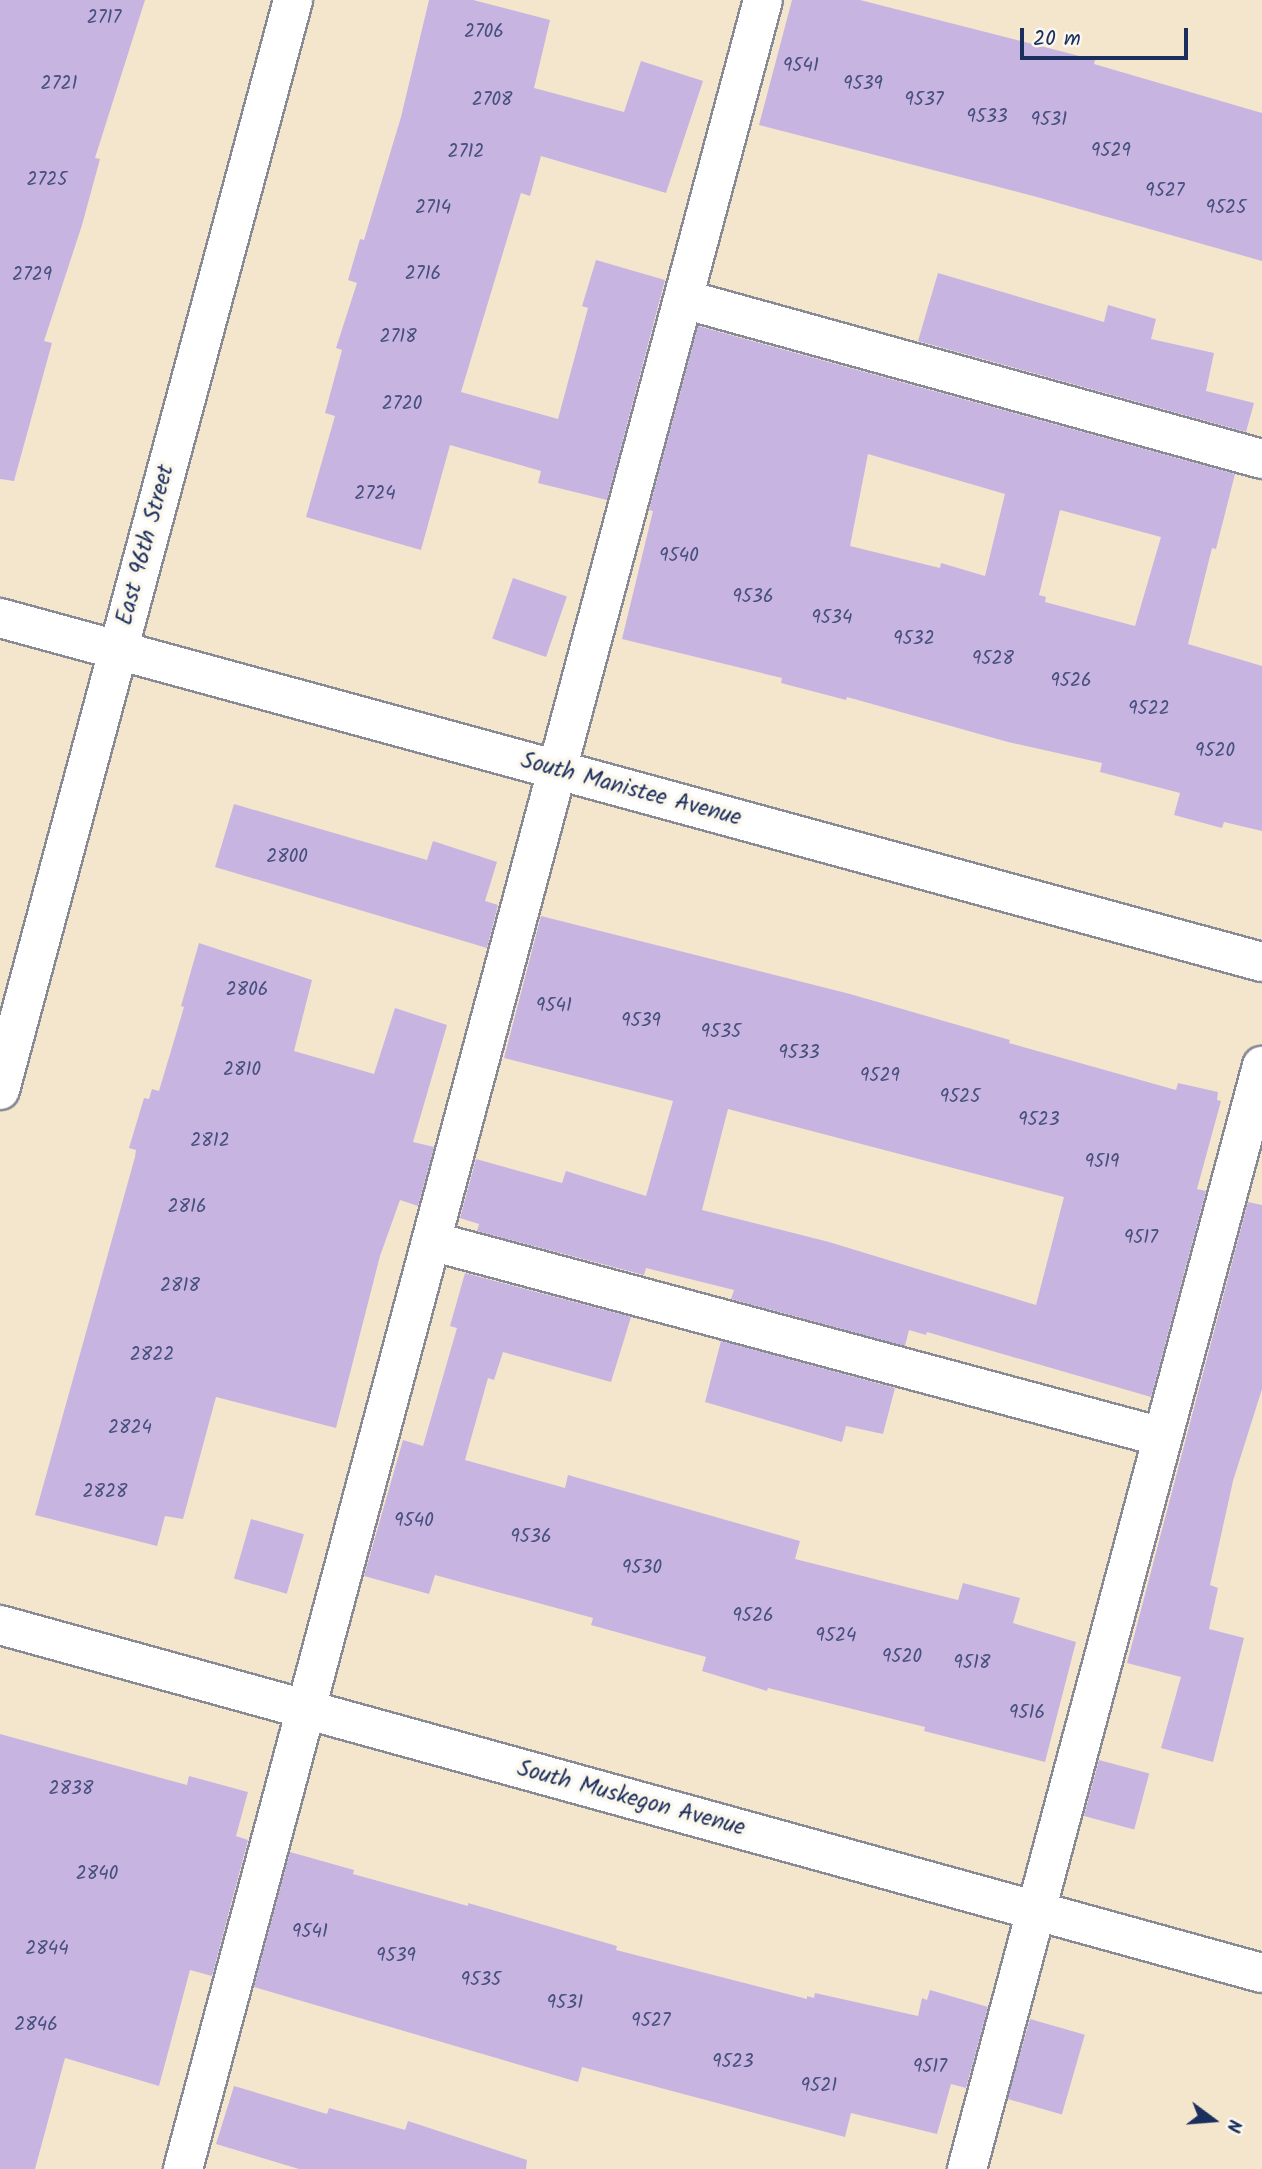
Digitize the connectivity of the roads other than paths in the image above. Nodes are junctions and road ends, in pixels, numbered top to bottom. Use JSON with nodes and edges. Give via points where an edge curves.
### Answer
{"nodes":[{"id":1,"x":293,"y":0,"type":"edge"},
{"id":2,"x":763,"y":0,"type":"edge"},
{"id":3,"x":683,"y":299,"type":"junction"},
{"id":4,"x":1262,"y":459,"type":"edge"},
{"id":5,"x":0,"y":618,"type":"edge"},
{"id":6,"x":118,"y":651,"type":"junction"},
{"id":7,"x":558,"y":771,"type":"junction"},
{"id":8,"x":1262,"y":962,"type":"edge"},
{"id":9,"x":1262,"y":1066,"type":"edge"},
{"id":10,"x":0,"y":1090,"type":"edge"},
{"id":11,"x":432,"y":1241,"type":"junction"},
{"id":12,"x":1162,"y":1437,"type":"junction"},
{"id":13,"x":0,"y":1625,"type":"edge"},
{"id":14,"x":306,"y":1709,"type":"junction"},
{"id":15,"x":1036,"y":1911,"type":"junction"},
{"id":16,"x":1262,"y":1973,"type":"edge"},
{"id":17,"x":183,"y":2169,"type":"edge"},
{"id":18,"x":967,"y":2169,"type":"edge"}],
"edges":[{"from":1,"to":6,"type":"street","name":"East 96th Street"},
{"from":2,"to":3,"type":"street"},
{"from":3,"to":4,"type":"street"},
{"from":3,"to":7,"type":"street"},
{"from":5,"to":6,"type":"street","name":"South Manistee Avenue"},
{"from":6,"to":7,"type":"street","name":"South Manistee Avenue"},
{"from":6,"to":10,"type":"street","name":"East 96th Street"},
{"from":7,"to":8,"type":"street","name":"South Manistee Avenue"},
{"from":7,"to":11,"type":"street"},
{"from":9,"to":12,"type":"street"},
{"from":11,"to":12,"type":"street"},
{"from":11,"to":14,"type":"street"},
{"from":12,"to":15,"type":"street"},
{"from":13,"to":14,"type":"street","name":"South Muskegon Avenue"},
{"from":14,"to":15,"type":"street","name":"South Muskegon Avenue"},
{"from":14,"to":17,"type":"street"},
{"from":15,"to":16,"type":"street","name":"South Muskegon Avenue"},
{"from":15,"to":18,"type":"street"}]}
